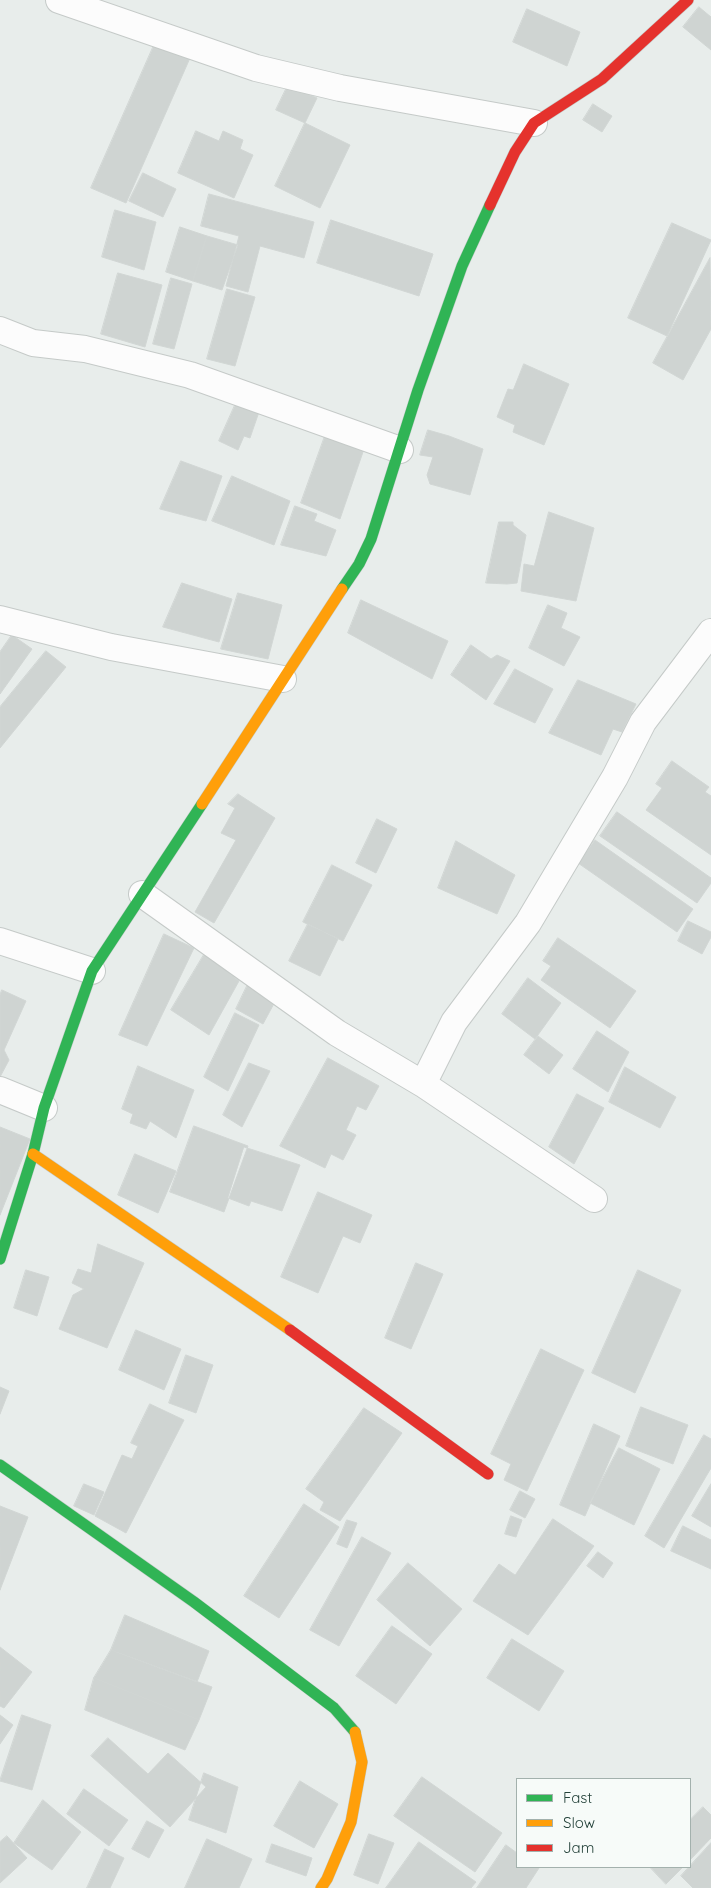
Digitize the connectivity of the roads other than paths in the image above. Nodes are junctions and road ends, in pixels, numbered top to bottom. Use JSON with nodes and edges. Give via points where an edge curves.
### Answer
{"nodes":[{"id":1,"x":59,"y":0,"type":"edge"},
{"id":2,"x":688,"y":0,"type":"edge"},
{"id":3,"x":534,"y":123,"type":"junction"},
{"id":4,"x":0,"y":330,"type":"edge"},
{"id":5,"x":400,"y":450,"type":"junction"},
{"id":6,"x":0,"y":619,"type":"edge"},
{"id":7,"x":711,"y":632,"type":"edge"},
{"id":8,"x":283,"y":679,"type":"junction"},
{"id":9,"x":142,"y":894,"type":"junction"},
{"id":10,"x":0,"y":941,"type":"edge"},
{"id":11,"x":92,"y":972,"type":"junction"},
{"id":12,"x":423,"y":1084,"type":"junction"},
{"id":13,"x":0,"y":1090,"type":"edge"},
{"id":14,"x":44,"y":1108,"type":"junction"},
{"id":15,"x":33,"y":1154,"type":"junction"},
{"id":16,"x":594,"y":1200,"type":"dead end"},
{"id":17,"x":0,"y":1259,"type":"edge"},
{"id":18,"x":0,"y":1465,"type":"edge"},
{"id":19,"x":488,"y":1474,"type":"dead end"},
{"id":20,"x":321,"y":1888,"type":"edge"}],
"edges":[{"from":1,"to":3,"type":"street","via":[[256,68],[340,88]]},
{"from":2,"to":3,"type":"street","via":[[602,79]]},
{"from":3,"to":5,"type":"street","via":[[515,152],[462,266]]},
{"from":4,"to":5,"type":"street","via":[[33,343],[85,348],[190,375]]},
{"from":5,"to":8,"type":"street","via":[[371,539],[359,564]]},
{"from":6,"to":8,"type":"street","via":[[112,648]]},
{"from":7,"to":12,"type":"street","via":[[643,722],[615,777],[528,923],[454,1022]]},
{"from":8,"to":9,"type":"street"},
{"from":9,"to":11,"type":"street"},
{"from":9,"to":12,"type":"street","via":[[337,1033]]},
{"from":10,"to":11,"type":"street"},
{"from":11,"to":14,"type":"street"},
{"from":12,"to":16,"type":"street"},
{"from":13,"to":14,"type":"street"},
{"from":14,"to":15,"type":"street"},
{"from":15,"to":17,"type":"street"},
{"from":15,"to":19,"type":"street","via":[[266,1313]]},
{"from":18,"to":20,"type":"street","via":[[194,1602],[334,1708],[356,1734],[362,1762],[351,1822]]}]}
